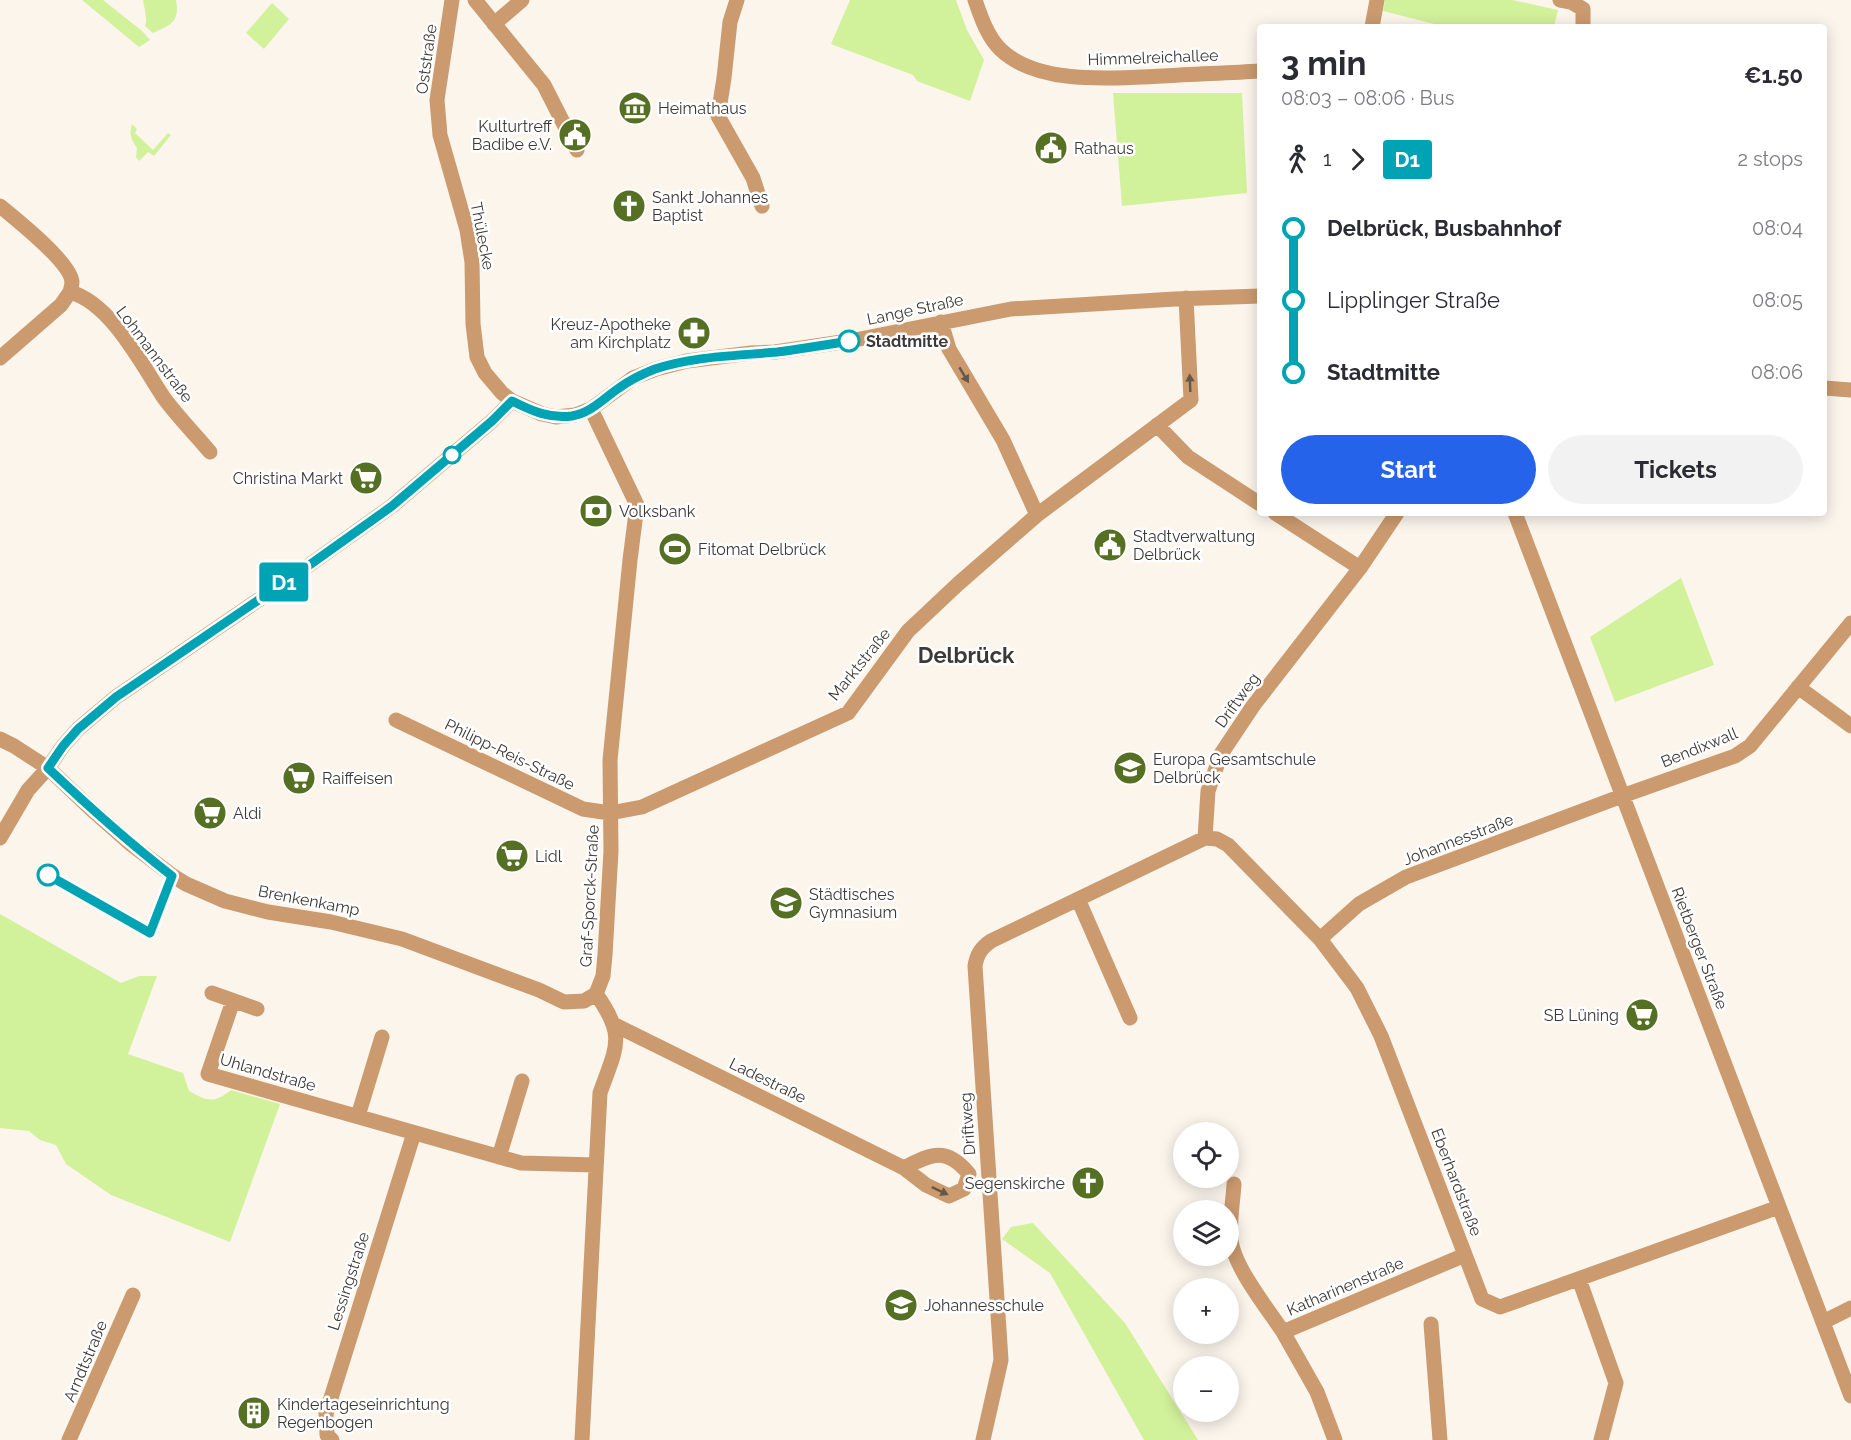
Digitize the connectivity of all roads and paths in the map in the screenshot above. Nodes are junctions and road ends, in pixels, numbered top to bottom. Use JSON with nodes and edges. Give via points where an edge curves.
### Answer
{"nodes":[{"id":1,"x":452,"y":0,"type":"edge"},
{"id":2,"x":475,"y":0,"type":"edge"},
{"id":3,"x":522,"y":0,"type":"edge"},
{"id":4,"x":737,"y":0,"type":"edge"},
{"id":5,"x":975,"y":0,"type":"edge"},
{"id":6,"x":1377,"y":0,"type":"edge"},
{"id":7,"x":1560,"y":0,"type":"edge"},
{"id":8,"x":494,"y":24,"type":"junction"},
{"id":9,"x":1373,"y":24,"type":"edge"},
{"id":10,"x":1582,"y":24,"type":"edge"},
{"id":11,"x":1257,"y":71,"type":"edge"},
{"id":12,"x":439,"y":124,"type":"joint"},
{"id":13,"x":577,"y":150,"type":"dead end"},
{"id":14,"x":0,"y":206,"type":"edge"},
{"id":15,"x":762,"y":206,"type":"dead end"},
{"id":16,"x":70,"y":292,"type":"junction"},
{"id":17,"x":1257,"y":296,"type":"edge"},
{"id":18,"x":1186,"y":298,"type":"junction"},
{"id":19,"x":941,"y":322,"type":"junction"},
{"id":20,"x":0,"y":358,"type":"edge"},
{"id":21,"x":1827,"y":388,"type":"edge"},
{"id":22,"x":1851,"y":390,"type":"edge"},
{"id":23,"x":512,"y":401,"type":"junction"},
{"id":24,"x":591,"y":409,"type":"junction"},
{"id":25,"x":1157,"y":425,"type":"junction"},
{"id":26,"x":210,"y":452,"type":"dead end"},
{"id":27,"x":1257,"y":502,"type":"edge"},
{"id":28,"x":1037,"y":515,"type":"junction"},
{"id":29,"x":1280,"y":516,"type":"edge"},
{"id":30,"x":1395,"y":516,"type":"edge"},
{"id":31,"x":1516,"y":516,"type":"edge"},
{"id":32,"x":1360,"y":568,"type":"junction"},
{"id":33,"x":1851,"y":623,"type":"edge"},
{"id":34,"x":1798,"y":687,"type":"junction"},
{"id":35,"x":396,"y":720,"type":"dead end"},
{"id":36,"x":1851,"y":726,"type":"edge"},
{"id":37,"x":0,"y":739,"type":"edge"},
{"id":38,"x":48,"y":768,"type":"junction"},
{"id":39,"x":1622,"y":796,"type":"junction"},
{"id":40,"x":610,"y":813,"type":"junction"},
{"id":41,"x":1205,"y":837,"type":"junction"},
{"id":42,"x":0,"y":838,"type":"edge"},
{"id":43,"x":1078,"y":899,"type":"junction"},
{"id":44,"x":1320,"y":939,"type":"junction"},
{"id":45,"x":212,"y":993,"type":"dead end"},
{"id":46,"x":596,"y":994,"type":"junction"},
{"id":47,"x":233,"y":1001,"type":"junction"},
{"id":48,"x":257,"y":1009,"type":"dead end"},
{"id":49,"x":1130,"y":1018,"type":"dead end"},
{"id":50,"x":615,"y":1025,"type":"junction"},
{"id":51,"x":382,"y":1036,"type":"dead end"},
{"id":52,"x":522,"y":1081,"type":"dead end"},
{"id":53,"x":358,"y":1116,"type":"junction"},
{"id":54,"x":414,"y":1132,"type":"junction"},
{"id":55,"x":499,"y":1157,"type":"junction"},
{"id":56,"x":596,"y":1165,"type":"junction"},
{"id":57,"x":904,"y":1168,"type":"junction"},
{"id":58,"x":988,"y":1172,"type":"junction"},
{"id":59,"x":969,"y":1174,"type":"junction"},
{"id":60,"x":1234,"y":1188,"type":"edge"},
{"id":61,"x":1779,"y":1207,"type":"junction"},
{"id":62,"x":1465,"y":1255,"type":"junction"},
{"id":63,"x":1578,"y":1279,"type":"junction"},
{"id":64,"x":133,"y":1295,"type":"dead end"},
{"id":65,"x":1851,"y":1308,"type":"edge"},
{"id":66,"x":1823,"y":1322,"type":"junction"},
{"id":67,"x":1431,"y":1324,"type":"dead end"},
{"id":68,"x":1283,"y":1332,"type":"junction"},
{"id":69,"x":1851,"y":1396,"type":"edge"},
{"id":70,"x":69,"y":1440,"type":"edge"},
{"id":71,"x":333,"y":1440,"type":"edge"},
{"id":72,"x":582,"y":1440,"type":"edge"},
{"id":73,"x":983,"y":1440,"type":"edge"},
{"id":74,"x":1335,"y":1440,"type":"edge"},
{"id":75,"x":1440,"y":1440,"type":"edge"},
{"id":76,"x":1601,"y":1440,"type":"edge"}],
"edges":[{"from":1,"to":12,"type":"street","name":"Oststraße","via":[[437,100]]},
{"from":2,"to":8,"type":"street"},
{"from":3,"to":8,"type":"street"},
{"from":4,"to":15,"type":"street","via":[[730,22],[717,116],[753,178]]},
{"from":5,"to":11,"type":"street","name":"Himmelreichallee","via":[[1000,49],[1028,66],[1055,74],[1091,79]]},
{"from":6,"to":9,"type":"street"},
{"from":7,"to":10,"type":"street","via":[[1583,9]]},
{"from":8,"to":13,"type":"street","via":[[544,85]]},
{"from":12,"to":23,"type":"street","name":"Thülecke","via":[[467,230],[477,357],[496,387]]},
{"from":14,"to":16,"type":"street","via":[[66,269],[72,282]]},
{"from":16,"to":20,"type":"street","via":[[62,305]]},
{"from":16,"to":26,"type":"street","name":"Lohmannstraße","via":[[89,300],[111,321],[166,400]]},
{"from":17,"to":18,"type":"street","name":"Lange Straße"},
{"from":18,"to":19,"type":"street","name":"Lange Straße","via":[[1011,309]]},
{"from":25,"to":18,"type":"street","name":"Marktstraße","one_way":true,"via":[[1191,400]]},
{"from":19,"to":24,"type":"street","name":"Lange Straße","via":[[855,340],[687,361],[633,378]]},
{"from":19,"to":28,"type":"street","one_way":true,"via":[[949,349],[1003,440]]},
{"from":21,"to":22,"type":"street"},
{"from":23,"to":24,"type":"street","via":[[556,417]]},
{"from":23,"to":38,"type":"street","via":[[392,506],[116,697],[78,729]]},
{"from":24,"to":40,"type":"street","name":"Graf-Sporck-Straße","via":[[637,505],[610,760]]},
{"from":25,"to":27,"type":"street","via":[[1188,457]]},
{"from":25,"to":28,"type":"street","name":"Marktstraße"},
{"from":28,"to":40,"type":"street","name":"Marktstraße","via":[[908,631],[848,712],[642,807]]},
{"from":29,"to":32,"type":"street"},
{"from":30,"to":32,"type":"street","name":"Driftweg"},
{"from":31,"to":39,"type":"street","name":"Rietberger Straße"},
{"from":32,"to":41,"type":"street","name":"Driftweg","via":[[1253,706],[1221,754],[1208,791]]},
{"from":33,"to":34,"type":"street","name":"Bendixwall"},
{"from":34,"to":36,"type":"street"},
{"from":34,"to":39,"type":"street","name":"Bendixwall","via":[[1750,746],[1735,756]]},
{"from":35,"to":40,"type":"street","name":"Philipp-Reis-Straße","via":[[583,809]]},
{"from":37,"to":38,"type":"street","name":"Brenkenkamp"},
{"from":38,"to":42,"type":"street","via":[[28,789]]},
{"from":38,"to":46,"type":"street","name":"Brenkenkamp","via":[[164,870],[225,901],[402,939],[564,1002],[584,1001]]},
{"from":39,"to":44,"type":"street","name":"Johannesstraße","via":[[1406,877],[1359,904]]},
{"from":39,"to":61,"type":"street","name":"Rietberger Straße"},
{"from":40,"to":46,"type":"street","name":"Graf-Sporck-Straße","via":[[605,955]]},
{"from":41,"to":43,"type":"street","name":"Driftweg"},
{"from":41,"to":44,"type":"street","name":"Eberhardstraße","via":[[1227,845]]},
{"from":43,"to":49,"type":"street"},
{"from":43,"to":58,"type":"street","name":"Driftweg","via":[[991,941],[976,957]]},
{"from":44,"to":62,"type":"street","name":"Eberhardstraße","via":[[1357,988],[1381,1036]]},
{"from":45,"to":47,"type":"street"},
{"from":46,"to":50,"type":"street"},
{"from":47,"to":48,"type":"street"},
{"from":47,"to":53,"type":"street","name":"Uhlandstraße","via":[[208,1074]]},
{"from":50,"to":56,"type":"street","via":[[616,1046],[600,1093]]},
{"from":50,"to":57,"type":"street","name":"Ladestraße"},
{"from":51,"to":53,"type":"street"},
{"from":52,"to":55,"type":"street"},
{"from":53,"to":54,"type":"street","name":"Uhlandstraße"},
{"from":54,"to":55,"type":"street","name":"Uhlandstraße"},
{"from":54,"to":71,"type":"street","name":"Lessingstraße","via":[[326,1414],[327,1435]]},
{"from":55,"to":56,"type":"street","name":"Uhlandstraße","via":[[521,1163]]},
{"from":56,"to":72,"type":"street"},
{"from":57,"to":59,"type":"street","via":[[923,1158],[945,1155],[958,1160]]},
{"from":57,"to":59,"type":"street","name":"Ladestraße","one_way":true,"via":[[926,1185],[950,1196],[964,1189]]},
{"from":58,"to":59,"type":"street"},
{"from":58,"to":73,"type":"street","name":"Driftweg","via":[[1001,1360]]},
{"from":60,"to":68,"type":"street","via":[[1231,1240],[1236,1258]]},
{"from":61,"to":63,"type":"street","name":"Eberhardstraße"},
{"from":61,"to":66,"type":"street","name":"Rietberger Straße"},
{"from":62,"to":63,"type":"street","name":"Eberhardstraße","via":[[1482,1299],[1500,1307]]},
{"from":62,"to":68,"type":"street","name":"Katharinenstraße"},
{"from":63,"to":76,"type":"street","via":[[1616,1383]]},
{"from":64,"to":70,"type":"street","name":"Arndtstraße"},
{"from":65,"to":66,"type":"street"},
{"from":66,"to":69,"type":"street","name":"Rietberger Straße"},
{"from":67,"to":75,"type":"street"},
{"from":68,"to":74,"type":"street","name":"Katharinenstraße","via":[[1317,1392]]}]}
